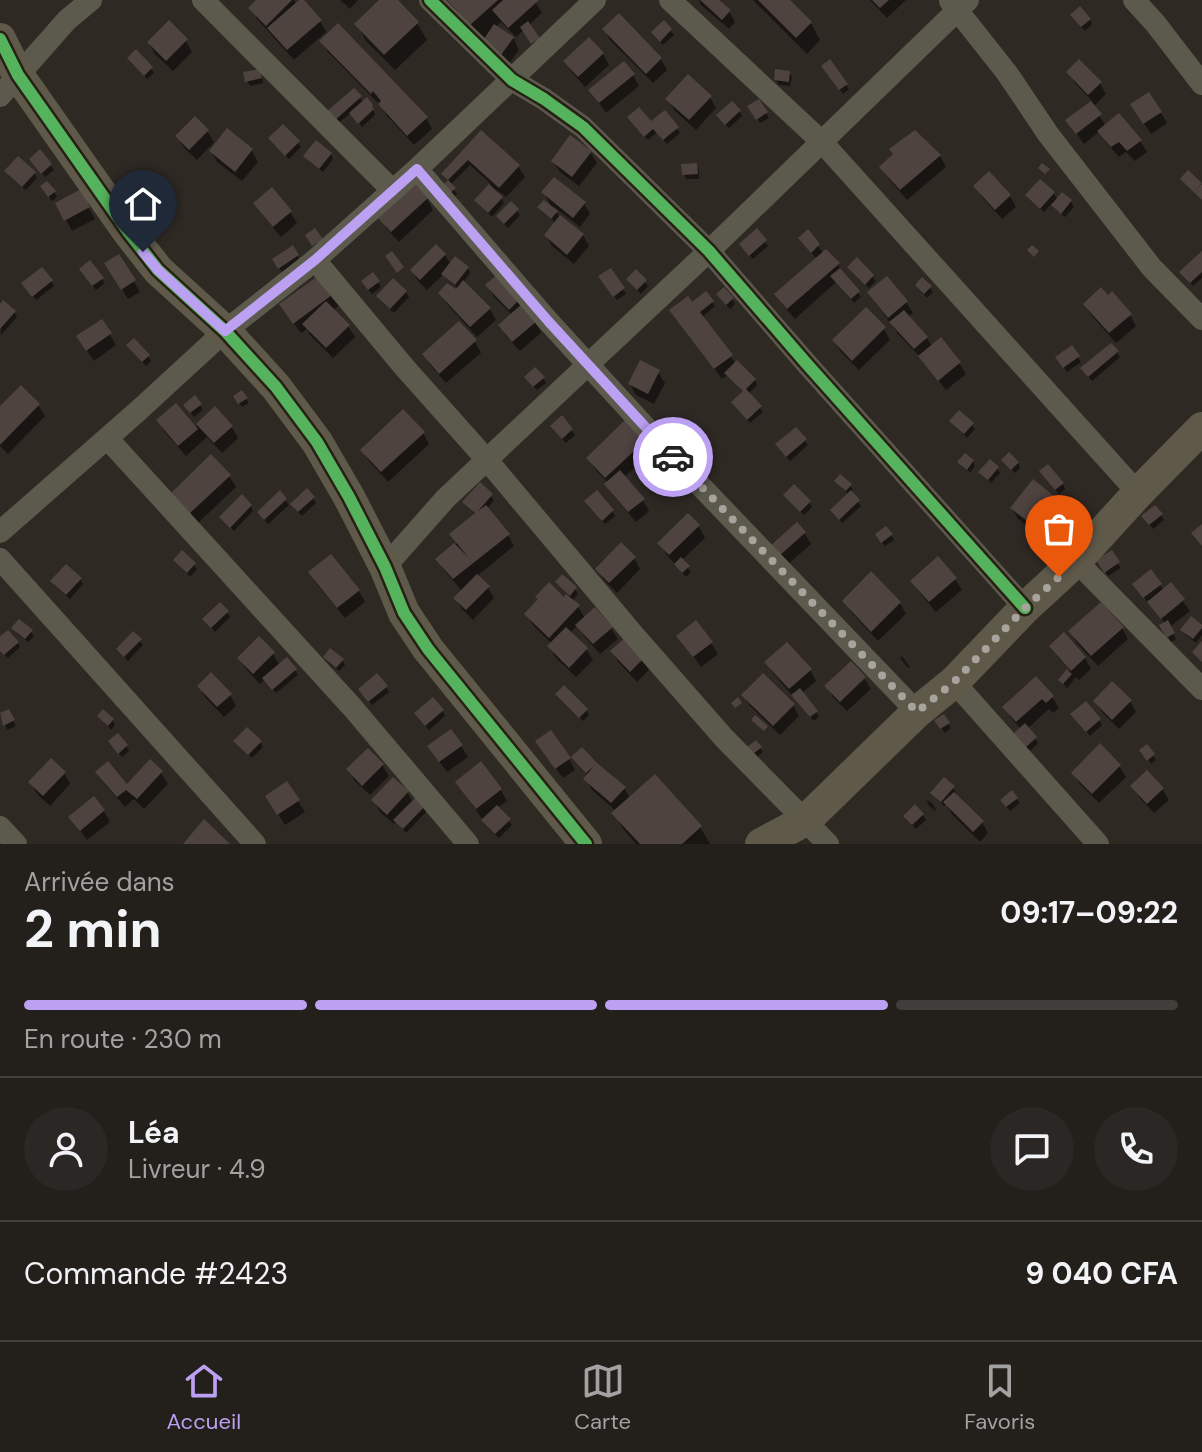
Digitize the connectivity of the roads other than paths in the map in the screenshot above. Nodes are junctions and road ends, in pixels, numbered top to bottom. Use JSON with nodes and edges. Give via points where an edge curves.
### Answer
{"nodes":[{"id":1,"x":91,"y":0,"type":"edge"},
{"id":2,"x":203,"y":0,"type":"edge"},
{"id":3,"x":430,"y":0,"type":"edge"},
{"id":4,"x":595,"y":0,"type":"edge"},
{"id":5,"x":670,"y":0,"type":"edge"},
{"id":6,"x":1134,"y":0,"type":"edge"},
{"id":7,"x":958,"y":3,"type":"edge"},
{"id":8,"x":0,"y":39,"type":"edge"},
{"id":9,"x":512,"y":80,"type":"junction"},
{"id":10,"x":1202,"y":84,"type":"edge"},
{"id":11,"x":9,"y":86,"type":"edge"},
{"id":12,"x":822,"y":142,"type":"junction"},
{"id":13,"x":417,"y":169,"type":"junction"},
{"id":14,"x":392,"y":190,"type":"junction"},
{"id":15,"x":709,"y":251,"type":"junction"},
{"id":16,"x":315,"y":260,"type":"junction"},
{"id":17,"x":1202,"y":319,"type":"edge"},
{"id":18,"x":225,"y":331,"type":"junction"},
{"id":19,"x":589,"y":364,"type":"junction"},
{"id":20,"x":1202,"y":428,"type":"edge"},
{"id":21,"x":107,"y":438,"type":"junction"},
{"id":22,"x":487,"y":460,"type":"junction"},
{"id":23,"x":1138,"y":493,"type":"junction"},
{"id":24,"x":0,"y":532,"type":"edge"},
{"id":25,"x":0,"y":559,"type":"edge"},
{"id":26,"x":1076,"y":561,"type":"junction"},
{"id":27,"x":385,"y":567,"type":"junction"},
{"id":28,"x":1025,"y":608,"type":"junction"},
{"id":29,"x":954,"y":682,"type":"junction"},
{"id":30,"x":1202,"y":689,"type":"edge"},
{"id":31,"x":917,"y":712,"type":"junction"},
{"id":32,"x":806,"y":820,"type":"junction"},
{"id":33,"x":0,"y":827,"type":"edge"},
{"id":34,"x":16,"y":844,"type":"edge"},
{"id":35,"x":255,"y":844,"type":"edge"},
{"id":36,"x":468,"y":844,"type":"edge"},
{"id":37,"x":586,"y":844,"type":"edge"},
{"id":38,"x":761,"y":844,"type":"edge"},
{"id":39,"x":828,"y":844,"type":"edge"},
{"id":40,"x":1098,"y":844,"type":"edge"}],
"edges":[{"from":1,"to":11,"type":"street"},
{"from":2,"to":14,"type":"street"},
{"from":3,"to":9,"type":"street"},
{"from":4,"to":9,"type":"street"},
{"from":5,"to":12,"type":"street"},
{"from":6,"to":10,"type":"street"},
{"from":7,"to":12,"type":"street"},
{"from":7,"to":17,"type":"street","via":[[1048,134],[1152,268]]},
{"from":8,"to":11,"type":"street"},
{"from":9,"to":13,"type":"street"},
{"from":9,"to":15,"type":"street","via":[[583,127]]},
{"from":11,"to":18,"type":"street","via":[[158,270]]},
{"from":12,"to":15,"type":"street"},
{"from":12,"to":23,"type":"street"},
{"from":13,"to":14,"type":"street"},
{"from":13,"to":19,"type":"street"},
{"from":14,"to":16,"type":"street"},
{"from":15,"to":19,"type":"street"},
{"from":15,"to":28,"type":"street"},
{"from":16,"to":18,"type":"street"},
{"from":16,"to":22,"type":"street"},
{"from":18,"to":21,"type":"street"},
{"from":18,"to":27,"type":"street","via":[[317,442]]},
{"from":19,"to":22,"type":"street"},
{"from":19,"to":31,"type":"street"},
{"from":20,"to":23,"type":"street"},
{"from":21,"to":24,"type":"street"},
{"from":21,"to":36,"type":"street","via":[[352,707]]},
{"from":22,"to":27,"type":"street"},
{"from":22,"to":32,"type":"street","via":[[724,738]]},
{"from":23,"to":26,"type":"street"},
{"from":25,"to":35,"type":"street"},
{"from":26,"to":28,"type":"street"},
{"from":26,"to":30,"type":"street"},
{"from":27,"to":37,"type":"street","via":[[404,613],[428,649]]},
{"from":28,"to":29,"type":"street"},
{"from":29,"to":31,"type":"street"},
{"from":29,"to":40,"type":"street"},
{"from":31,"to":32,"type":"street"},
{"from":32,"to":38,"type":"street"},
{"from":32,"to":39,"type":"street"},
{"from":33,"to":34,"type":"street"}]}
